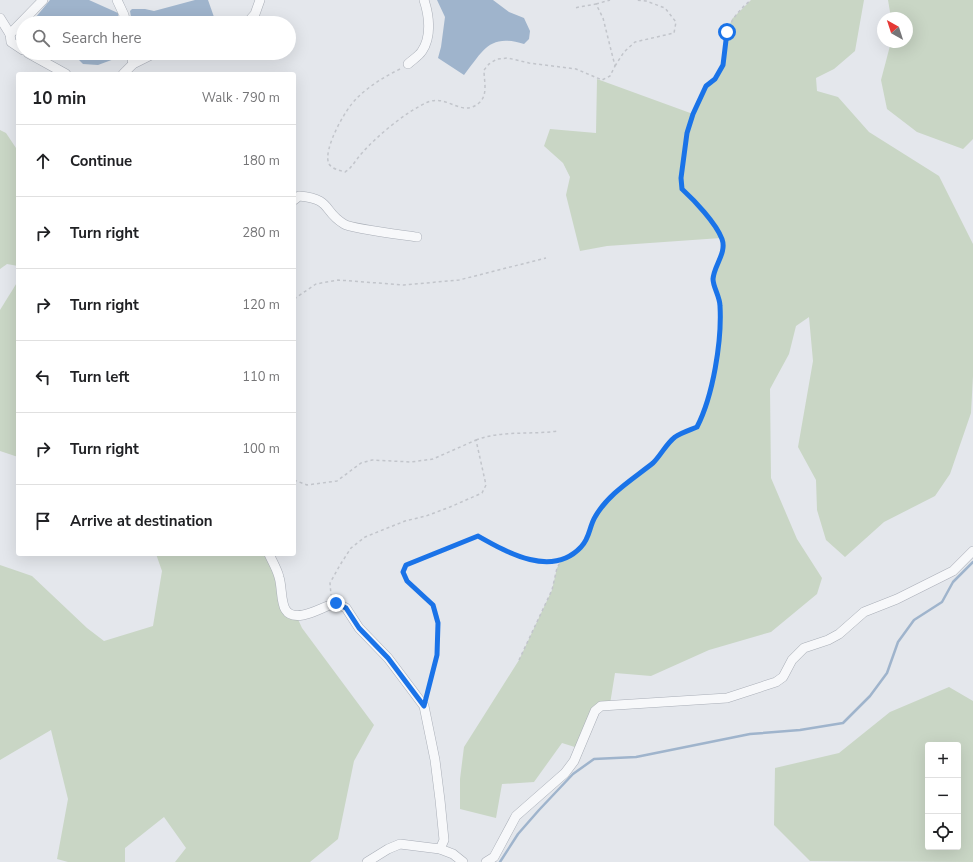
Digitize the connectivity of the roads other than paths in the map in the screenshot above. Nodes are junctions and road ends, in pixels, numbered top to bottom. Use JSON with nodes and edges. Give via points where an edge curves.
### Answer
{"nodes":[{"id":1,"x":43,"y":0,"type":"edge"},
{"id":2,"x":117,"y":0,"type":"edge"},
{"id":3,"x":260,"y":0,"type":"edge"},
{"id":4,"x":424,"y":0,"type":"edge"},
{"id":5,"x":27,"y":16,"type":"edge"},
{"id":6,"x":124,"y":16,"type":"edge"},
{"id":7,"x":253,"y":16,"type":"edge"},
{"id":8,"x":0,"y":18,"type":"edge"},
{"id":9,"x":16,"y":28,"type":"edge"},
{"id":10,"x":10,"y":34,"type":"junction"},
{"id":11,"x":16,"y":45,"type":"edge"},
{"id":12,"x":41,"y":60,"type":"edge"},
{"id":13,"x":132,"y":60,"type":"edge"},
{"id":14,"x":141,"y":60,"type":"edge"},
{"id":15,"x":133,"y":64,"type":"junction"},
{"id":16,"x":408,"y":64,"type":"road end"},
{"id":17,"x":62,"y":72,"type":"edge"},
{"id":18,"x":124,"y":72,"type":"edge"},
{"id":19,"x":296,"y":198,"type":"edge"},
{"id":20,"x":417,"y":237,"type":"dead end"},
{"id":21,"x":973,"y":551,"type":"edge"},
{"id":22,"x":270,"y":556,"type":"edge"},
{"id":23,"x":440,"y":849,"type":"junction"},
{"id":24,"x":367,"y":862,"type":"edge"},
{"id":25,"x":463,"y":862,"type":"edge"},
{"id":26,"x":486,"y":862,"type":"edge"}],
"edges":[{"from":1,"to":5,"type":"street"},
{"from":2,"to":6,"type":"street"},
{"from":3,"to":7,"type":"street"},
{"from":4,"to":16,"type":"street","via":[[429,14],[428,33],[423,50]]},
{"from":8,"to":10,"type":"street"},
{"from":9,"to":10,"type":"street"},
{"from":10,"to":11,"type":"street","via":[[11,42]]},
{"from":12,"to":17,"type":"street"},
{"from":13,"to":15,"type":"street"},
{"from":14,"to":15,"type":"street"},
{"from":15,"to":18,"type":"street"},
{"from":19,"to":20,"type":"street","via":[[299,196],[312,197],[326,204],[345,224]]},
{"from":21,"to":26,"type":"street","via":[[953,571],[897,599],[864,612],[839,634],[804,648],[792,660],[783,677],[776,682],[727,698],[601,706],[596,711],[566,773],[516,816],[494,857]]},
{"from":22,"to":23,"type":"street","via":[[279,577],[287,613],[304,615],[336,603],[346,608],[359,628],[388,658],[424,706],[440,800],[444,840]]},
{"from":23,"to":24,"type":"street","via":[[400,844]]},
{"from":23,"to":25,"type":"street","via":[[453,854]]}]}
